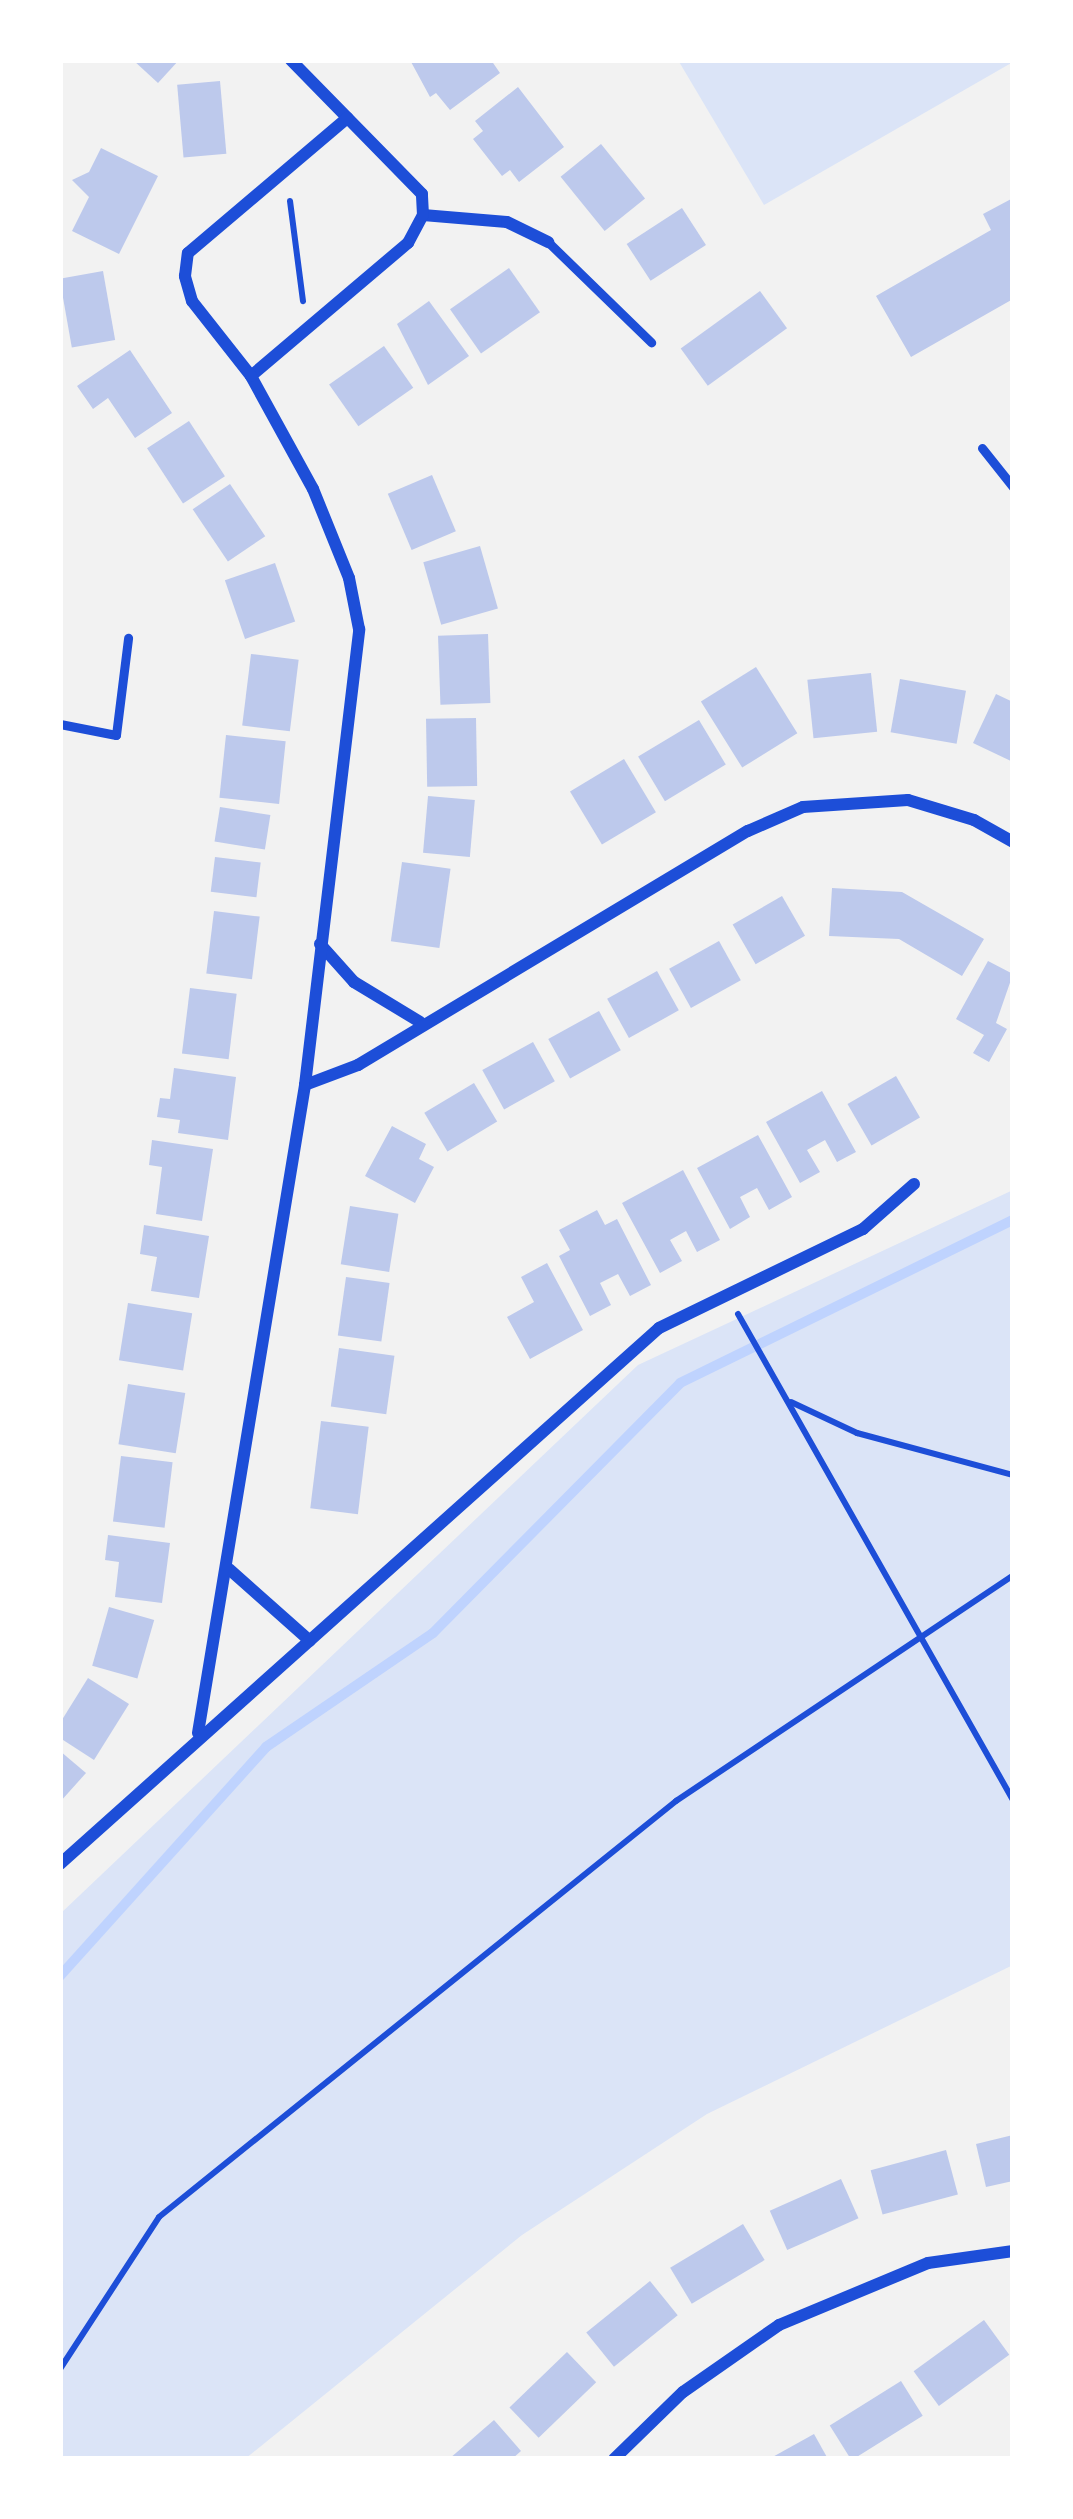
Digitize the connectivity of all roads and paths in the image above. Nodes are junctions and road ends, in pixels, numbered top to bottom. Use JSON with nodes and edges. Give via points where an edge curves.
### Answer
{"nodes":[{"id":1,"x":291,"y":60,"type":"edge"},
{"id":2,"x":347,"y":118,"type":"junction"},
{"id":3,"x":285,"y":167,"type":"junction"},
{"id":4,"x":423,"y":215,"type":"junction"},
{"id":5,"x":548,"y":242,"type":"joint"},
{"id":6,"x":307,"y":327,"type":"junction"},
{"id":7,"x":651,"y":342,"type":"dead end"},
{"id":8,"x":251,"y":376,"type":"junction"},
{"id":9,"x":982,"y":448,"type":"dead end"},
{"id":10,"x":1013,"y":487,"type":"edge"},
{"id":11,"x":128,"y":638,"type":"dead end"},
{"id":12,"x":60,"y":724,"type":"edge"},
{"id":13,"x":1013,"y":842,"type":"edge"},
{"id":14,"x":320,"y":944,"type":"junction"},
{"id":15,"x":420,"y":1022,"type":"junction"},
{"id":16,"x":305,"y":1085,"type":"junction"},
{"id":17,"x":914,"y":1184,"type":"dead end"},
{"id":18,"x":744,"y":1325,"type":"dead end"},
{"id":19,"x":788,"y":1401,"type":"junction"},
{"id":20,"x":1013,"y":1475,"type":"edge"},
{"id":21,"x":229,"y":1569,"type":"junction"},
{"id":22,"x":1013,"y":1575,"type":"edge"},
{"id":23,"x":919,"y":1632,"type":"junction"},
{"id":24,"x":310,"y":1641,"type":"junction"},
{"id":25,"x":198,"y":1733,"type":"junction"},
{"id":26,"x":1013,"y":1800,"type":"edge"},
{"id":27,"x":60,"y":1864,"type":"edge"},
{"id":28,"x":1013,"y":2252,"type":"edge"},
{"id":29,"x":60,"y":2368,"type":"edge"},
{"id":30,"x":614,"y":2459,"type":"edge"}],
"edges":[{"from":1,"to":2,"type":"street"},
{"from":2,"to":3,"type":"street"},
{"from":2,"to":4,"type":"street","via":[[422,194]]},
{"from":3,"to":6,"type":"path"},
{"from":3,"to":8,"type":"street","via":[[188,253],[192,301]]},
{"from":4,"to":5,"type":"street","via":[[507,222]]},
{"from":4,"to":6,"type":"street","via":[[408,243]]},
{"from":5,"to":7,"type":"lane"},
{"from":6,"to":8,"type":"street"},
{"from":8,"to":14,"type":"street","via":[[313,489],[349,578],[359,629]]},
{"from":9,"to":10,"type":"lane"},
{"from":11,"to":12,"type":"lane","via":[[116,735]]},
{"from":13,"to":15,"type":"street","via":[[908,800],[803,807]]},
{"from":14,"to":15,"type":"street","via":[[354,982]]},
{"from":14,"to":16,"type":"street"},
{"from":15,"to":16,"type":"street","via":[[358,1065]]},
{"from":16,"to":21,"type":"street"},
{"from":17,"to":24,"type":"street","via":[[863,1229],[659,1328]]},
{"from":18,"to":19,"type":"path"},
{"from":19,"to":20,"type":"path","via":[[856,1433]]},
{"from":19,"to":23,"type":"path"},
{"from":21,"to":24,"type":"street"},
{"from":21,"to":25,"type":"street"},
{"from":22,"to":23,"type":"path"},
{"from":23,"to":26,"type":"path"},
{"from":23,"to":29,"type":"path","via":[[676,1801],[159,2217]]},
{"from":24,"to":25,"type":"street"},
{"from":25,"to":27,"type":"street"},
{"from":28,"to":30,"type":"street","via":[[928,2263],[779,2325],[683,2392]]}]}
